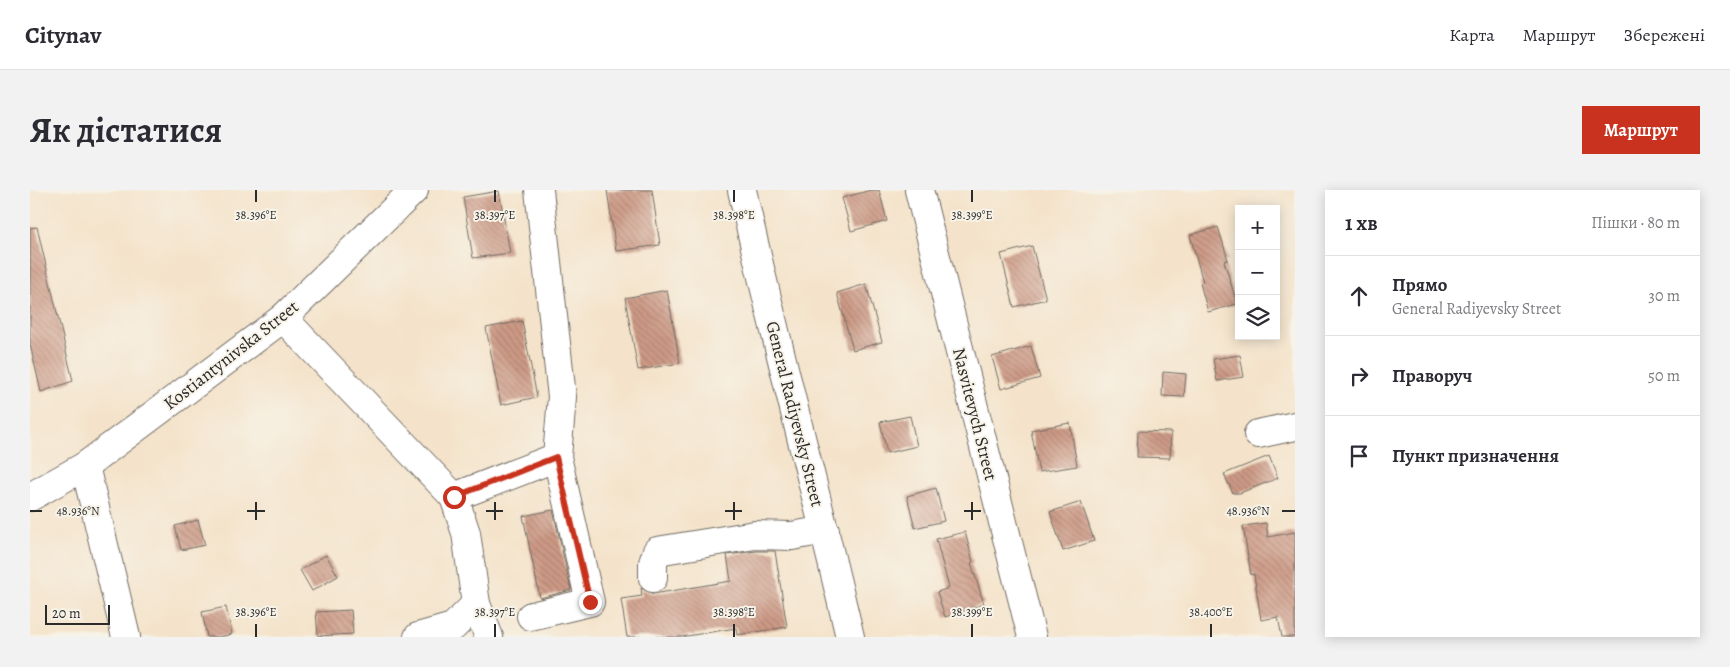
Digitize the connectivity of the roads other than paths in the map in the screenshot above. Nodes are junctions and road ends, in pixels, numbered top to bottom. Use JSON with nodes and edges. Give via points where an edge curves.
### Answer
{"nodes":[{"id":1,"x":414,"y":190,"type":"edge"},
{"id":2,"x":539,"y":190,"type":"edge"},
{"id":3,"x":742,"y":190,"type":"edge"},
{"id":4,"x":919,"y":190,"type":"edge"},
{"id":5,"x":283,"y":318,"type":"junction"},
{"id":6,"x":1295,"y":426,"type":"edge"},
{"id":7,"x":1258,"y":434,"type":"dead end"},
{"id":8,"x":556,"y":457,"type":"junction"},
{"id":9,"x":85,"y":466,"type":"junction"},
{"id":10,"x":32,"y":492,"type":"edge"},
{"id":11,"x":454,"y":497,"type":"junction"},
{"id":12,"x":825,"y":530,"type":"junction"},
{"id":13,"x":653,"y":578,"type":"dead end"},
{"id":14,"x":476,"y":604,"type":"junction"},
{"id":15,"x":532,"y":616,"type":"dead end"},
{"id":16,"x":126,"y":637,"type":"edge"},
{"id":17,"x":418,"y":637,"type":"edge"},
{"id":18,"x":489,"y":637,"type":"edge"},
{"id":19,"x":850,"y":637,"type":"edge"},
{"id":20,"x":1032,"y":637,"type":"edge"}],
"edges":[{"from":1,"to":5,"type":"street","name":"Kostiantynivska Street"},
{"from":2,"to":8,"type":"street","via":[[562,397]]},
{"from":3,"to":12,"type":"street","name":"General Radiyevsky Street","via":[[770,316]]},
{"from":4,"to":20,"type":"street","name":"Nasvitevych Street"},
{"from":5,"to":9,"type":"street","name":"Kostiantynivska Street"},
{"from":5,"to":11,"type":"street"},
{"from":6,"to":7,"type":"street"},
{"from":8,"to":11,"type":"street"},
{"from":8,"to":15,"type":"street","via":[[590,602]]},
{"from":9,"to":10,"type":"street","name":"Kostiantynivska Street"},
{"from":9,"to":16,"type":"street"},
{"from":11,"to":14,"type":"street","via":[[466,533]]},
{"from":12,"to":13,"type":"street","via":[[792,536],[755,535],[657,551]]},
{"from":12,"to":19,"type":"street","name":"General Radiyevsky Street"},
{"from":14,"to":17,"type":"street","via":[[453,627]]},
{"from":14,"to":18,"type":"street"}]}
